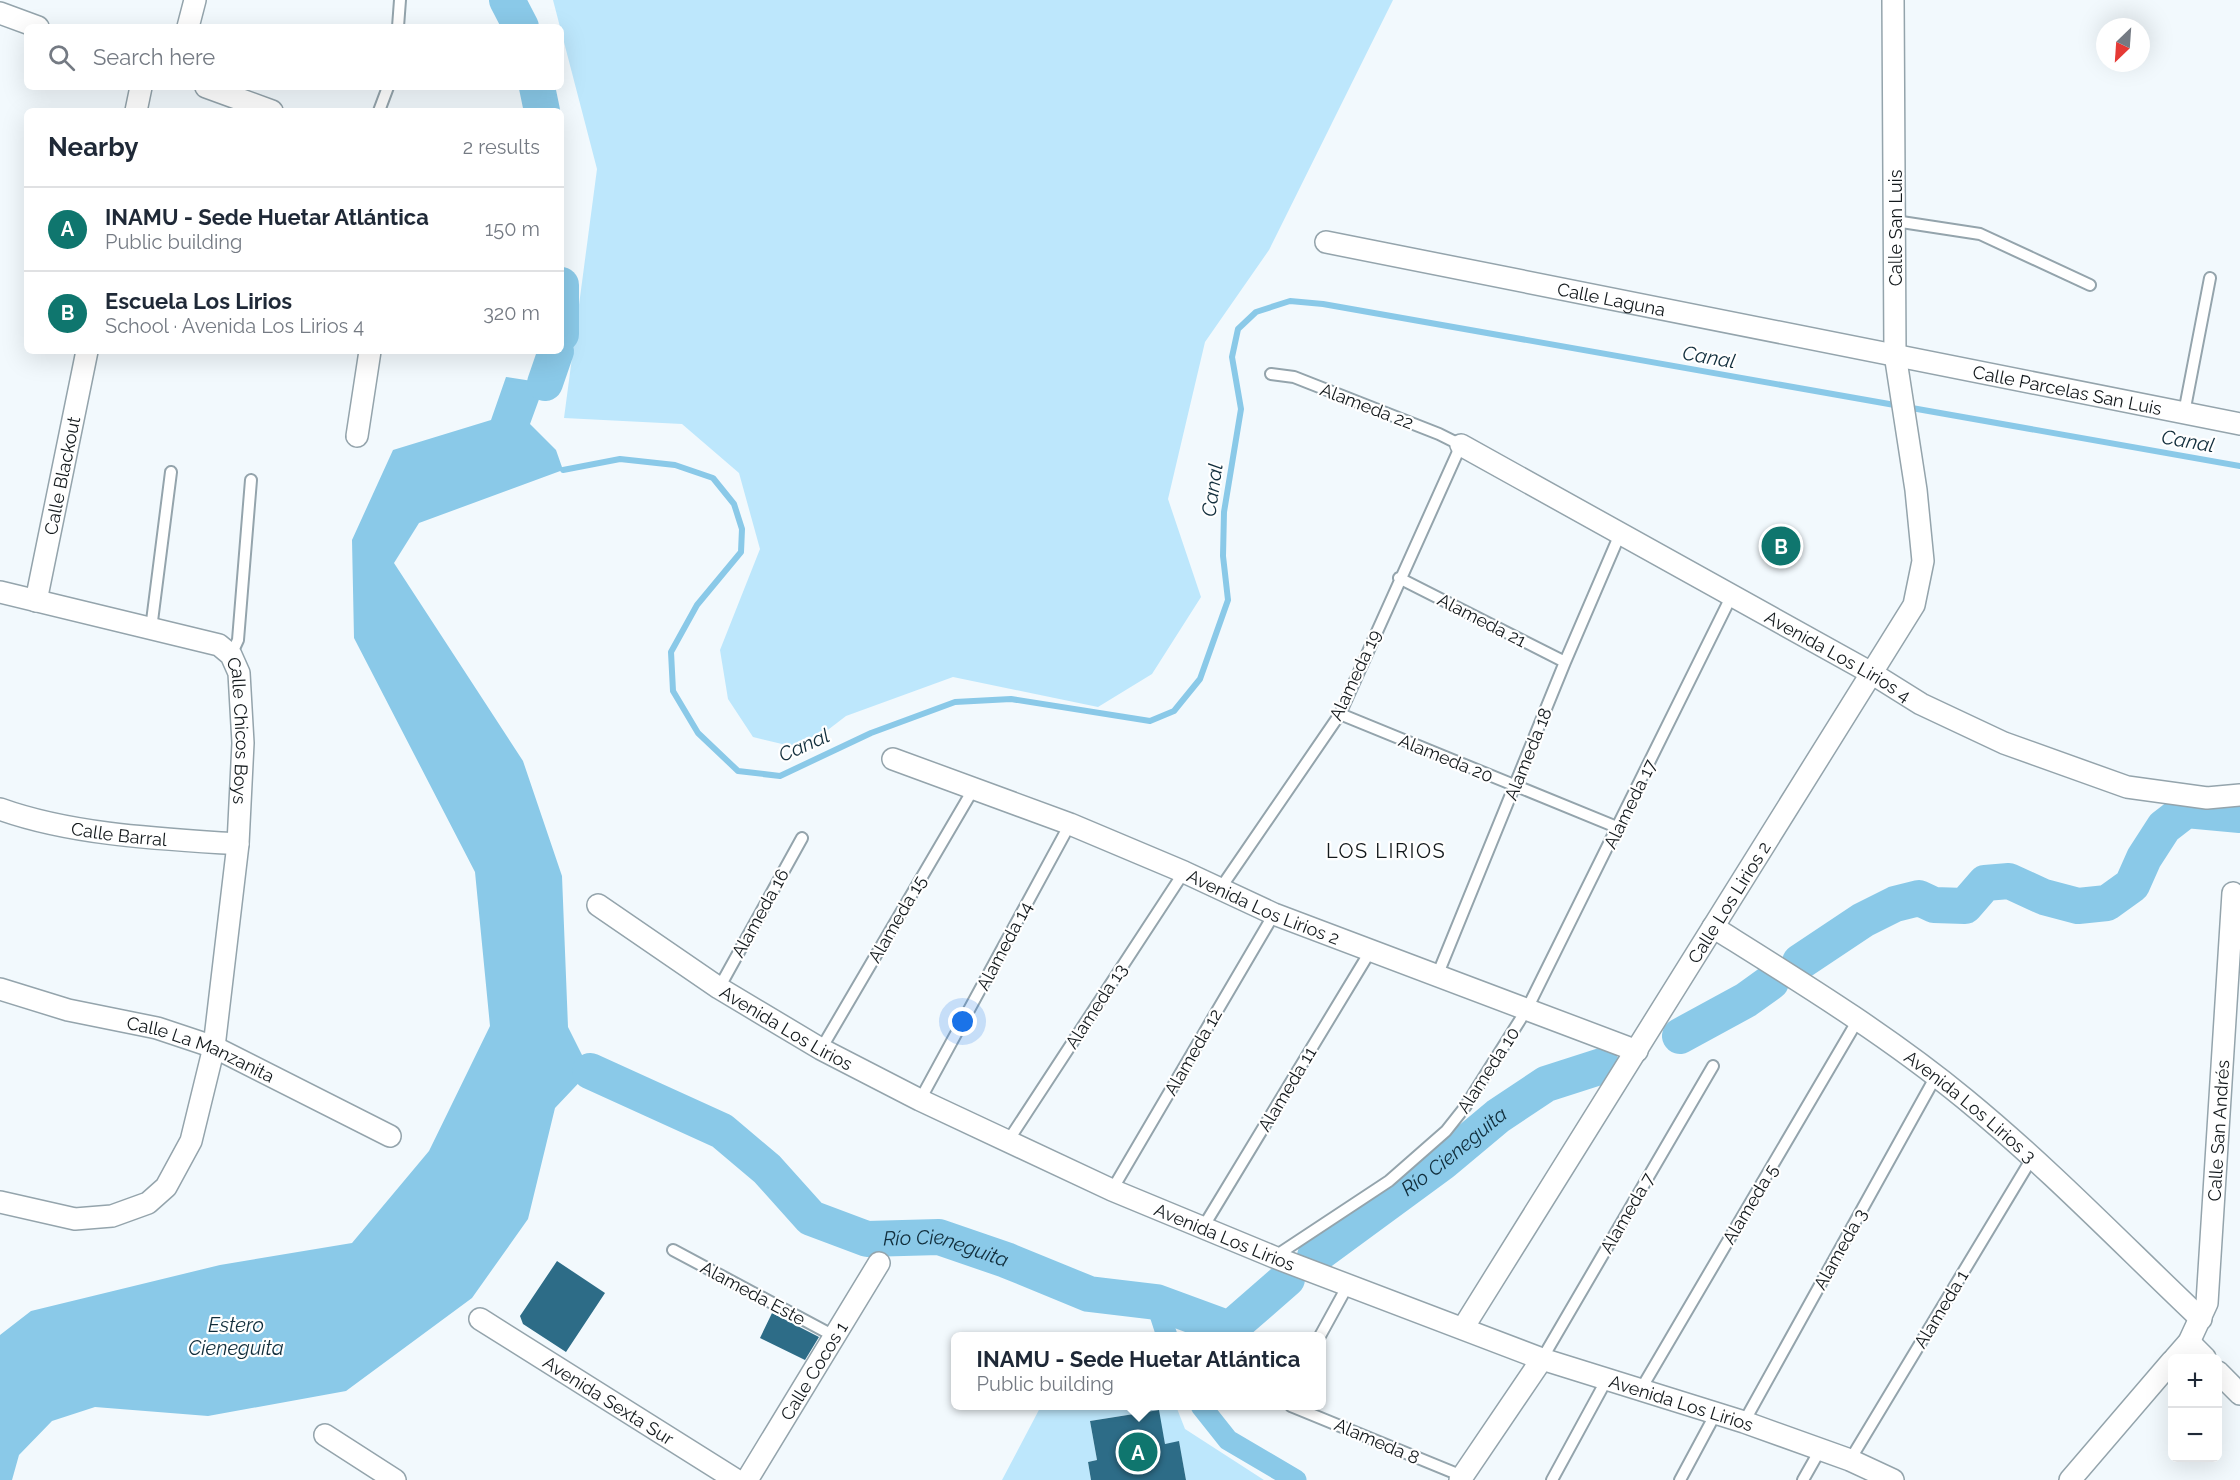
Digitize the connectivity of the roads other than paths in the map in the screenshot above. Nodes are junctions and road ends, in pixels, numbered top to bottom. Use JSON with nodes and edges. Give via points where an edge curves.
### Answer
{"nodes":[{"id":1,"x":195,"y":0,"type":"edge"},
{"id":2,"x":400,"y":0,"type":"edge"},
{"id":3,"x":1893,"y":0,"type":"edge"},
{"id":4,"x":0,"y":13,"type":"edge"},
{"id":5,"x":30,"y":24,"type":"edge"},
{"id":6,"x":189,"y":24,"type":"edge"},
{"id":7,"x":398,"y":24,"type":"edge"},
{"id":8,"x":140,"y":90,"type":"edge"},
{"id":9,"x":214,"y":90,"type":"edge"},
{"id":10,"x":387,"y":90,"type":"edge"},
{"id":11,"x":137,"y":108,"type":"edge"},
{"id":12,"x":264,"y":108,"type":"edge"},
{"id":13,"x":380,"y":108,"type":"edge"},
{"id":14,"x":1895,"y":221,"type":"junction"},
{"id":15,"x":1326,"y":242,"type":"dead end"},
{"id":16,"x":2210,"y":278,"type":"dead end"},
{"id":17,"x":2090,"y":285,"type":"dead end"},
{"id":18,"x":86,"y":354,"type":"edge"},
{"id":19,"x":370,"y":354,"type":"edge"},
{"id":20,"x":1896,"y":354,"type":"junction"},
{"id":21,"x":1271,"y":375,"type":"dead end"},
{"id":22,"x":2184,"y":413,"type":"junction"},
{"id":23,"x":2240,"y":424,"type":"edge"},
{"id":24,"x":357,"y":436,"type":"dead end"},
{"id":25,"x":1461,"y":446,"type":"junction"},
{"id":26,"x":1911,"y":455,"type":"joint"},
{"id":27,"x":171,"y":472,"type":"dead end"},
{"id":28,"x":251,"y":480,"type":"dead end"},
{"id":29,"x":1620,"y":534,"type":"junction"},
{"id":30,"x":1399,"y":578,"type":"junction"},
{"id":31,"x":0,"y":592,"type":"edge"},
{"id":32,"x":1731,"y":597,"type":"junction"},
{"id":33,"x":36,"y":601,"type":"junction"},
{"id":34,"x":151,"y":629,"type":"junction"},
{"id":35,"x":231,"y":655,"type":"junction"},
{"id":36,"x":1565,"y":662,"type":"junction"},
{"id":37,"x":1873,"y":674,"type":"junction"},
{"id":38,"x":1340,"y":714,"type":"junction"},
{"id":39,"x":893,"y":759,"type":"dead end"},
{"id":40,"x":1516,"y":786,"type":"junction"},
{"id":41,"x":974,"y":788,"type":"junction"},
{"id":42,"x":2240,"y":795,"type":"edge"},
{"id":43,"x":0,"y":809,"type":"edge"},
{"id":44,"x":1070,"y":824,"type":"junction"},
{"id":45,"x":1619,"y":828,"type":"junction"},
{"id":46,"x":802,"y":838,"type":"dead end"},
{"id":47,"x":238,"y":844,"type":"junction"},
{"id":48,"x":1184,"y":872,"type":"junction"},
{"id":49,"x":1220,"y":889,"type":"junction"},
{"id":50,"x":2233,"y":892,"type":"dead end"},
{"id":51,"x":598,"y":905,"type":"dead end"},
{"id":52,"x":1274,"y":914,"type":"junction"},
{"id":53,"x":1713,"y":927,"type":"junction"},
{"id":54,"x":1371,"y":950,"type":"junction"},
{"id":55,"x":1437,"y":976,"type":"junction"},
{"id":56,"x":719,"y":988,"type":"junction"},
{"id":57,"x":0,"y":989,"type":"edge"},
{"id":58,"x":1527,"y":1009,"type":"junction"},
{"id":59,"x":1859,"y":1018,"type":"junction"},
{"id":60,"x":214,"y":1047,"type":"junction"},
{"id":61,"x":821,"y":1049,"type":"junction"},
{"id":62,"x":1637,"y":1051,"type":"junction"},
{"id":63,"x":1713,"y":1066,"type":"dead end"},
{"id":64,"x":1936,"y":1076,"type":"junction"},
{"id":65,"x":920,"y":1100,"type":"junction"},
{"id":66,"x":390,"y":1136,"type":"dead end"},
{"id":67,"x":1008,"y":1141,"type":"junction"},
{"id":68,"x":2032,"y":1158,"type":"junction"},
{"id":69,"x":1112,"y":1190,"type":"junction"},
{"id":70,"x":0,"y":1202,"type":"edge"},
{"id":71,"x":1202,"y":1229,"type":"junction"},
{"id":72,"x":673,"y":1250,"type":"dead end"},
{"id":73,"x":1274,"y":1257,"type":"junction"},
{"id":74,"x":879,"y":1263,"type":"dead end"},
{"id":75,"x":1348,"y":1285,"type":"junction"},
{"id":76,"x":480,"y":1319,"type":"dead end"},
{"id":77,"x":2201,"y":1319,"type":"junction"},
{"id":78,"x":1463,"y":1328,"type":"junction"},
{"id":79,"x":1322,"y":1332,"type":"edge"},
{"id":80,"x":834,"y":1336,"type":"junction"},
{"id":81,"x":2188,"y":1342,"type":"junction"},
{"id":82,"x":2179,"y":1354,"type":"edge"},
{"id":83,"x":2200,"y":1354,"type":"edge"},
{"id":84,"x":1542,"y":1359,"type":"junction"},
{"id":85,"x":2168,"y":1367,"type":"edge"},
{"id":86,"x":2222,"y":1377,"type":"edge"},
{"id":87,"x":1608,"y":1379,"type":"junction"},
{"id":88,"x":1641,"y":1389,"type":"junction"},
{"id":89,"x":2240,"y":1394,"type":"edge"},
{"id":90,"x":1301,"y":1410,"type":"edge"},
{"id":91,"x":1716,"y":1413,"type":"junction"},
{"id":92,"x":1744,"y":1422,"type":"junction"},
{"id":93,"x":325,"y":1435,"type":"dead end"},
{"id":94,"x":1820,"y":1450,"type":"junction"},
{"id":95,"x":1850,"y":1460,"type":"junction"},
{"id":96,"x":1461,"y":1478,"type":"edge"},
{"id":97,"x":395,"y":1480,"type":"edge"},
{"id":98,"x":736,"y":1480,"type":"edge"},
{"id":99,"x":747,"y":1480,"type":"edge"},
{"id":100,"x":1552,"y":1480,"type":"edge"},
{"id":101,"x":1680,"y":1480,"type":"edge"},
{"id":102,"x":1803,"y":1480,"type":"edge"},
{"id":103,"x":1893,"y":1480,"type":"edge"},
{"id":104,"x":2070,"y":1480,"type":"edge"}],
"edges":[{"from":1,"to":6,"type":"street"},
{"from":2,"to":7,"type":"lane"},
{"from":3,"to":14,"type":"street","name":"Calle San Luis"},
{"from":4,"to":5,"type":"street"},
{"from":8,"to":11,"type":"street"},
{"from":9,"to":12,"type":"street"},
{"from":10,"to":13,"type":"lane"},
{"from":14,"to":17,"type":"lane","via":[[1980,234]]},
{"from":14,"to":20,"type":"street","name":"Calle San Luis"},
{"from":15,"to":20,"type":"street","name":"Calle Laguna"},
{"from":16,"to":22,"type":"lane"},
{"from":18,"to":33,"type":"street","name":"Calle Blackout"},
{"from":19,"to":24,"type":"street"},
{"from":20,"to":22,"type":"street","name":"Calle Parcelas San Luis"},
{"from":20,"to":26,"type":"street","name":"Calle San Luis"},
{"from":21,"to":25,"type":"lane","name":"Alameda 22","via":[[1294,377]]},
{"from":22,"to":23,"type":"street","name":"Calle Parcelas San Luis"},
{"from":25,"to":29,"type":"street","name":"Avenida Los Lirios 4"},
{"from":25,"to":30,"type":"lane","name":"Alameda 19"},
{"from":26,"to":37,"type":"street","name":"Calle Los Lirios 2","via":[[1923,561],[1914,605]]},
{"from":27,"to":34,"type":"lane"},
{"from":28,"to":35,"type":"lane","via":[[238,640]]},
{"from":29,"to":32,"type":"street","name":"Avenida Los Lirios 4"},
{"from":29,"to":36,"type":"lane","name":"Alameda 18"},
{"from":30,"to":36,"type":"lane","name":"Alameda 21"},
{"from":30,"to":38,"type":"lane","name":"Alameda 19"},
{"from":31,"to":33,"type":"street","name":"Calle Chicos Boys"},
{"from":32,"to":37,"type":"street","name":"Avenida Los Lirios 4"},
{"from":32,"to":45,"type":"lane","name":"Alameda 17"},
{"from":33,"to":34,"type":"street","name":"Calle Chicos Boys"},
{"from":34,"to":35,"type":"street","name":"Calle Chicos Boys","via":[[219,645]]},
{"from":35,"to":47,"type":"street","name":"Calle Chicos Boys","via":[[239,672],[243,743]]},
{"from":36,"to":40,"type":"lane","name":"Alameda 18"},
{"from":37,"to":42,"type":"street","name":"Avenida Los Lirios 4","via":[[1921,704],[2004,743],[2127,787],[2207,798]]},
{"from":37,"to":53,"type":"street","name":"Calle Los Lirios 2"},
{"from":38,"to":40,"type":"lane","name":"Alameda 20"},
{"from":38,"to":49,"type":"lane","name":"Alameda 19"},
{"from":39,"to":41,"type":"street","name":"Avenida Los Lirios 2"},
{"from":40,"to":45,"type":"lane","name":"Alameda 20"},
{"from":40,"to":55,"type":"lane","name":"Alameda 18"},
{"from":41,"to":44,"type":"street","name":"Avenida Los Lirios 2"},
{"from":41,"to":61,"type":"lane","name":"Alameda 15"},
{"from":43,"to":47,"type":"street","name":"Calle Barral","via":[[25,818],[147,838]]},
{"from":44,"to":48,"type":"street","name":"Avenida Los Lirios 2"},
{"from":44,"to":65,"type":"lane","name":"Alameda 14"},
{"from":45,"to":58,"type":"lane","name":"Alameda 17"},
{"from":46,"to":56,"type":"lane","name":"Alameda 16"},
{"from":47,"to":60,"type":"street","name":"Calle Chicos Boys"},
{"from":48,"to":49,"type":"street","name":"Avenida Los Lirios 2"},
{"from":48,"to":67,"type":"lane","name":"Alameda 13"},
{"from":49,"to":52,"type":"street","name":"Avenida Los Lirios 2"},
{"from":50,"to":77,"type":"street","name":"Calle San Andrés","via":[[2207,1303]]},
{"from":51,"to":56,"type":"street","name":"Avenida Los Lirios"},
{"from":52,"to":54,"type":"street","name":"Avenida Los Lirios 2"},
{"from":52,"to":69,"type":"lane","name":"Alameda 12"},
{"from":53,"to":59,"type":"street","name":"Avenida Los Lirios 3"},
{"from":53,"to":62,"type":"street","name":"Calle Los Lirios 2"},
{"from":54,"to":55,"type":"street","name":"Avenida Los Lirios 2"},
{"from":54,"to":71,"type":"lane","name":"Alameda 11"},
{"from":55,"to":58,"type":"street","name":"Avenida Los Lirios 2"},
{"from":56,"to":61,"type":"street","name":"Avenida Los Lirios"},
{"from":57,"to":60,"type":"street","name":"Calle La Manzanita","via":[[68,1010],[157,1028]]},
{"from":58,"to":62,"type":"street","name":"Avenida Los Lirios 2"},
{"from":58,"to":73,"type":"lane","name":"Alameda 10","via":[[1446,1131],[1389,1181]]},
{"from":59,"to":64,"type":"street","name":"Avenida Los Lirios 3"},
{"from":59,"to":88,"type":"lane","name":"Alameda 5"},
{"from":60,"to":66,"type":"street","name":"Calle La Manzanita"},
{"from":60,"to":70,"type":"street","name":"Calle Chicos Boys","via":[[191,1141],[166,1187],[148,1203],[112,1216],[75,1219]]},
{"from":61,"to":65,"type":"street","name":"Avenida Los Lirios"},
{"from":62,"to":78,"type":"street","name":"Calle Los Lirios 2"},
{"from":63,"to":84,"type":"lane","name":"Alameda 7"},
{"from":64,"to":68,"type":"street","name":"Avenida Los Lirios 3"},
{"from":64,"to":92,"type":"lane","name":"Alameda 3"},
{"from":65,"to":67,"type":"street","name":"Avenida Los Lirios"},
{"from":67,"to":69,"type":"street","name":"Avenida Los Lirios"},
{"from":68,"to":77,"type":"street","name":"Avenida Los Lirios 3"},
{"from":68,"to":95,"type":"lane","name":"Alameda 1"},
{"from":69,"to":71,"type":"street","name":"Avenida Los Lirios"},
{"from":71,"to":73,"type":"street","name":"Avenida Los Lirios"},
{"from":72,"to":80,"type":"lane","name":"Alameda Este"},
{"from":73,"to":75,"type":"street","name":"Avenida Los Lirios"},
{"from":74,"to":80,"type":"street","name":"Calle Cocos 1"},
{"from":75,"to":78,"type":"street","name":"Avenida Los Lirios"},
{"from":75,"to":79,"type":"lane"},
{"from":76,"to":98,"type":"street","name":"Avenida Sexta Sur"},
{"from":77,"to":81,"type":"street","name":"Calle San Andrés"},
{"from":78,"to":84,"type":"street","name":"Avenida Los Lirios"},
{"from":80,"to":99,"type":"street","name":"Calle Cocos 1"},
{"from":81,"to":82,"type":"street","name":"Calle San Andrés"},
{"from":81,"to":83,"type":"street"},
{"from":84,"to":87,"type":"street","name":"Avenida Los Lirios"},
{"from":84,"to":96,"type":"street"},
{"from":85,"to":104,"type":"street","name":"Calle San Andrés"},
{"from":86,"to":89,"type":"street"},
{"from":87,"to":88,"type":"street","name":"Avenida Los Lirios"},
{"from":87,"to":100,"type":"lane"},
{"from":88,"to":91,"type":"street","name":"Avenida Los Lirios"},
{"from":90,"to":96,"type":"lane","name":"Alameda 8"},
{"from":91,"to":92,"type":"street","name":"Avenida Los Lirios"},
{"from":91,"to":101,"type":"lane"},
{"from":92,"to":94,"type":"street","name":"Avenida Los Lirios"},
{"from":93,"to":97,"type":"street"},
{"from":94,"to":95,"type":"street","name":"Avenida Los Lirios"},
{"from":94,"to":102,"type":"lane"},
{"from":95,"to":103,"type":"street","name":"Avenida Los Lirios"}]}
